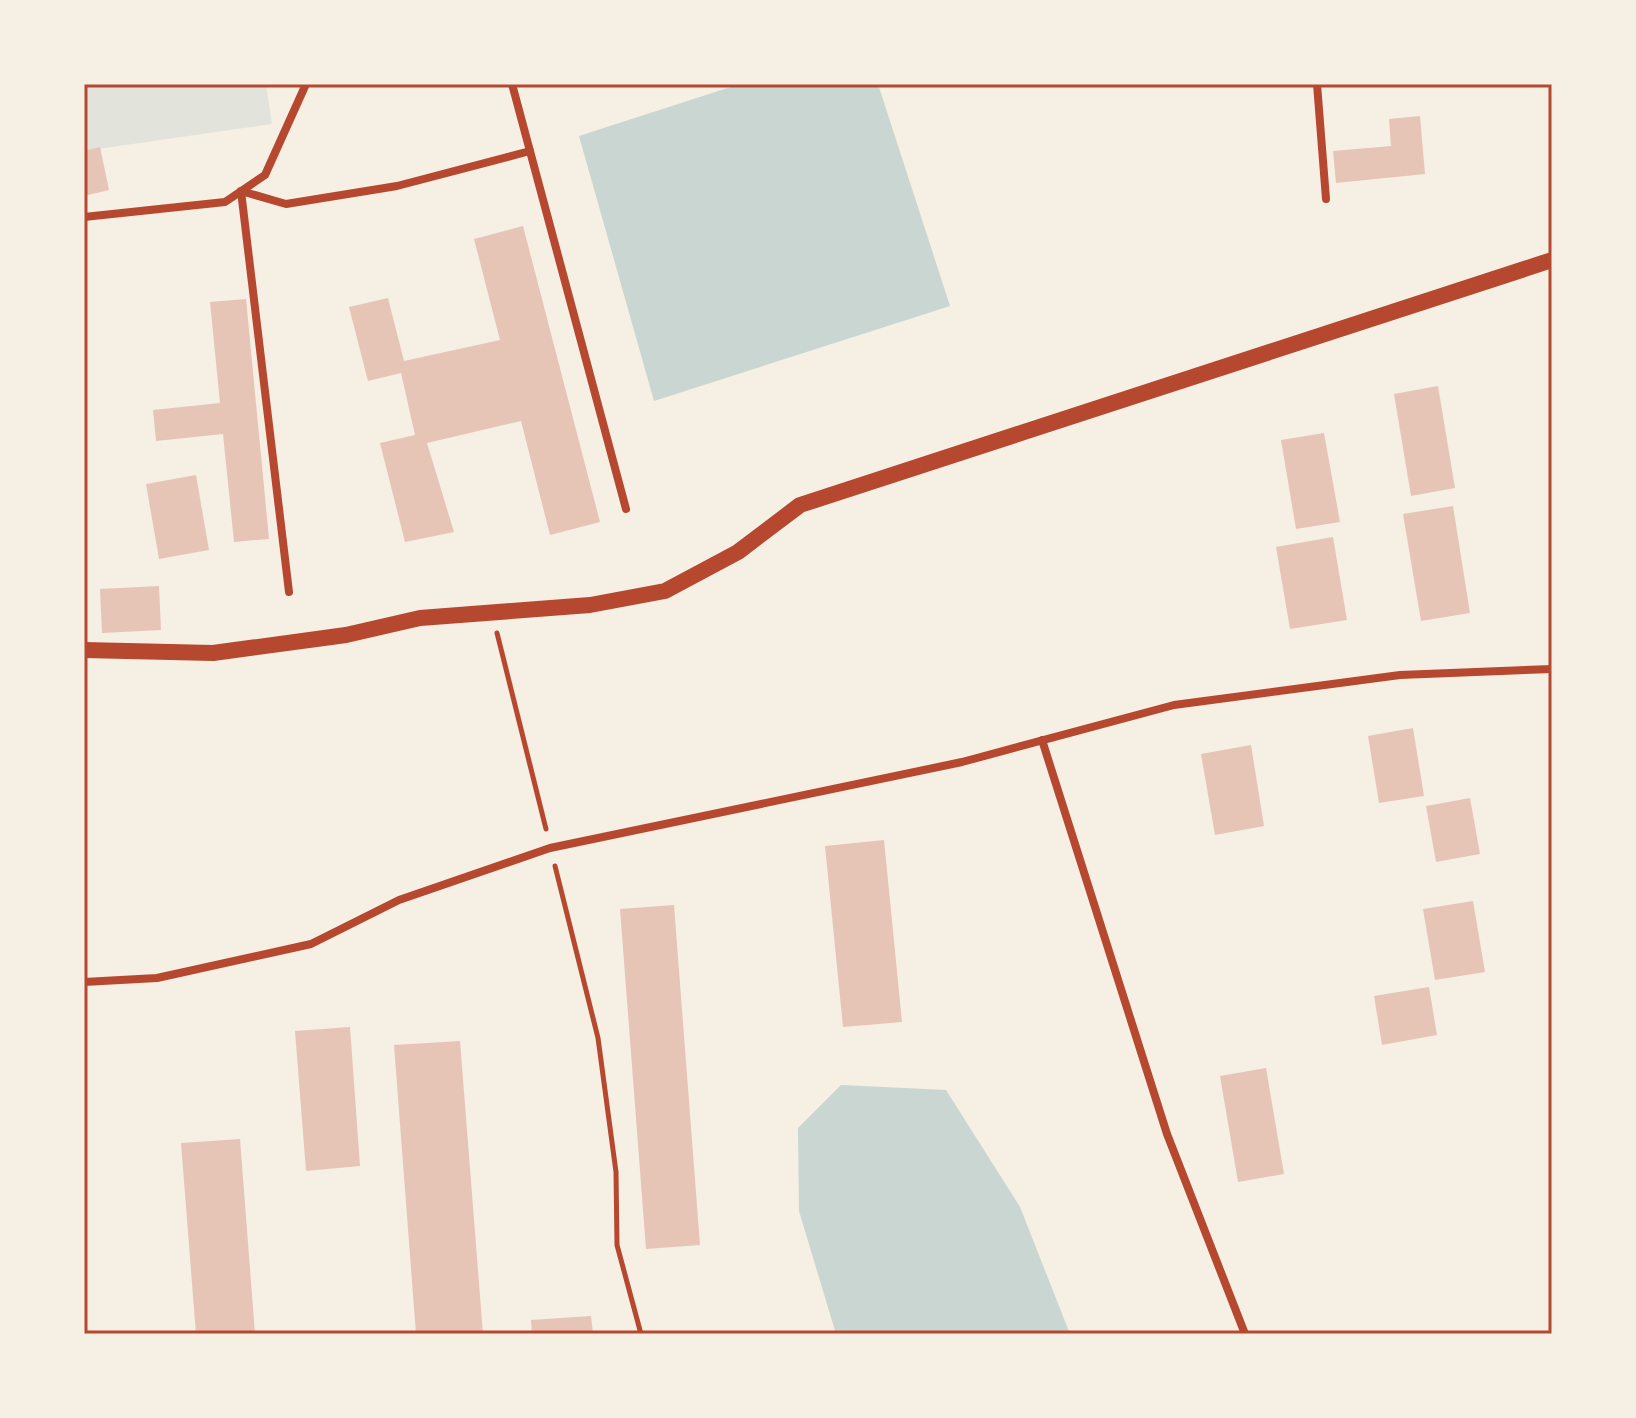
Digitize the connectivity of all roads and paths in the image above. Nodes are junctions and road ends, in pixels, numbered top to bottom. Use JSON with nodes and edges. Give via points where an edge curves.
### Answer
{"nodes":[{"id":1,"x":306,"y":84,"type":"edge"},
{"id":2,"x":512,"y":84,"type":"edge"},
{"id":3,"x":1317,"y":84,"type":"edge"},
{"id":4,"x":530,"y":151,"type":"junction"},
{"id":5,"x":241,"y":191,"type":"junction"},
{"id":6,"x":1326,"y":199,"type":"dead end"},
{"id":7,"x":84,"y":217,"type":"edge"},
{"id":8,"x":1552,"y":260,"type":"edge"},
{"id":9,"x":626,"y":509,"type":"dead end"},
{"id":10,"x":289,"y":592,"type":"dead end"},
{"id":11,"x":492,"y":613,"type":"junction"},
{"id":12,"x":84,"y":650,"type":"edge"},
{"id":13,"x":1552,"y":669,"type":"edge"},
{"id":14,"x":1042,"y":740,"type":"junction"},
{"id":15,"x":550,"y":848,"type":"junction"},
{"id":16,"x":84,"y":982,"type":"edge"},
{"id":17,"x":641,"y":1334,"type":"edge"},
{"id":18,"x":1245,"y":1334,"type":"edge"}],
"edges":[{"from":1,"to":5,"type":"street","via":[[265,175]]},
{"from":2,"to":4,"type":"street"},
{"from":3,"to":6,"type":"street"},
{"from":4,"to":5,"type":"street","via":[[397,186],[286,204]]},
{"from":4,"to":9,"type":"street"},
{"from":5,"to":7,"type":"street","via":[[225,202]]},
{"from":5,"to":10,"type":"street"},
{"from":8,"to":11,"type":"main road","via":[[800,505],[738,552],[665,591],[590,605]]},
{"from":11,"to":12,"type":"main road","via":[[420,618],[346,635],[213,653]]},
{"from":11,"to":15,"type":"path"},
{"from":13,"to":14,"type":"street","via":[[1400,675],[1174,705]]},
{"from":14,"to":15,"type":"street","via":[[962,762]]},
{"from":14,"to":18,"type":"street","via":[[1167,1134]]},
{"from":15,"to":16,"type":"street","via":[[399,900],[311,944],[157,978]]},
{"from":15,"to":17,"type":"path","via":[[598,1038],[616,1172],[617,1245]]}]}
